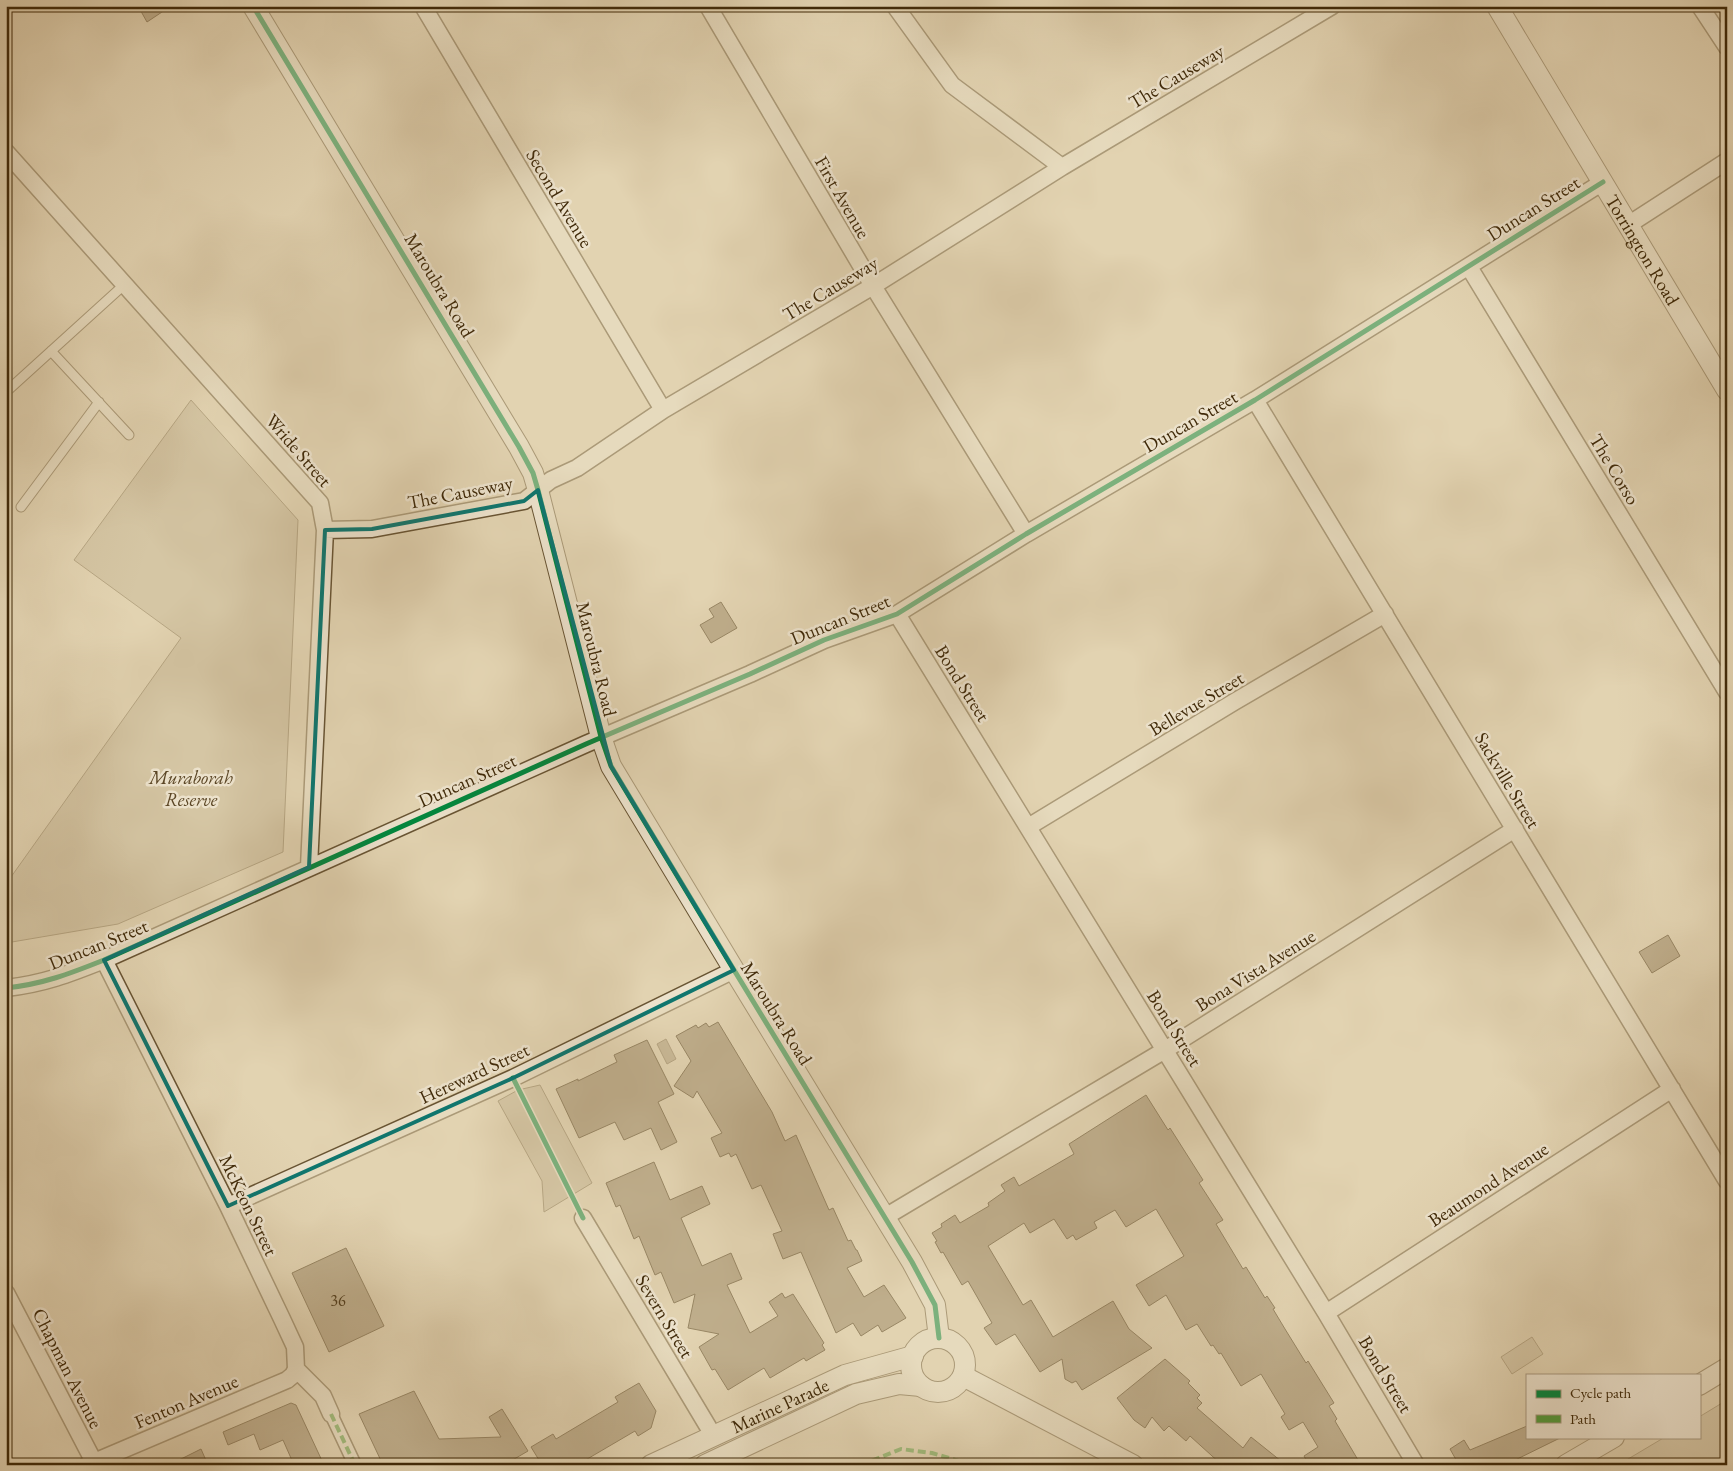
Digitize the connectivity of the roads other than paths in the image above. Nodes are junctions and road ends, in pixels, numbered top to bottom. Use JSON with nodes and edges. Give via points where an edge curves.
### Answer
{"nodes":[{"id":1,"x":252,"y":6,"type":"edge"},
{"id":2,"x":422,"y":6,"type":"edge"},
{"id":3,"x":708,"y":6,"type":"edge"},
{"id":4,"x":895,"y":6,"type":"edge"},
{"id":5,"x":1332,"y":6,"type":"edge"},
{"id":6,"x":1497,"y":6,"type":"edge"},
{"id":7,"x":1700,"y":6,"type":"edge"},
{"id":8,"x":1727,"y":47,"type":"edge"},
{"id":9,"x":6,"y":152,"type":"edge"},
{"id":10,"x":1727,"y":161,"type":"edge"},
{"id":11,"x":1062,"y":167,"type":"junction"},
{"id":12,"x":1603,"y":182,"type":"junction"},
{"id":13,"x":1628,"y":225,"type":"junction"},
{"id":14,"x":1469,"y":267,"type":"junction"},
{"id":15,"x":124,"y":284,"type":"junction"},
{"id":16,"x":872,"y":286,"type":"junction"},
{"id":17,"x":50,"y":351,"type":"junction"},
{"id":18,"x":1727,"y":390,"type":"edge"},
{"id":19,"x":6,"y":392,"type":"edge"},
{"id":20,"x":1256,"y":400,"type":"junction"},
{"id":21,"x":99,"y":402,"type":"junction"},
{"id":22,"x":663,"y":410,"type":"junction"},
{"id":23,"x":129,"y":435,"type":"dead end"},
{"id":24,"x":538,"y":490,"type":"junction"},
{"id":25,"x":21,"y":507,"type":"dead end"},
{"id":26,"x":325,"y":530,"type":"junction"},
{"id":27,"x":1026,"y":534,"type":"junction"},
{"id":28,"x":897,"y":614,"type":"junction"},
{"id":29,"x":1385,"y":614,"type":"junction"},
{"id":30,"x":1727,"y":692,"type":"edge"},
{"id":31,"x":602,"y":737,"type":"junction"},
{"id":32,"x":1028,"y":827,"type":"junction"},
{"id":33,"x":1515,"y":830,"type":"junction"},
{"id":34,"x":309,"y":867,"type":"junction"},
{"id":35,"x":104,"y":960,"type":"junction"},
{"id":36,"x":734,"y":970,"type":"junction"},
{"id":37,"x":6,"y":988,"type":"edge"},
{"id":38,"x":1165,"y":1050,"type":"junction"},
{"id":39,"x":1672,"y":1089,"type":"junction"},
{"id":40,"x":1727,"y":1181,"type":"edge"},
{"id":41,"x":228,"y":1206,"type":"junction"},
{"id":42,"x":885,"y":1217,"type":"junction"},
{"id":43,"x":583,"y":1218,"type":"dead end"},
{"id":44,"x":6,"y":1293,"type":"edge"},
{"id":45,"x":1326,"y":1313,"type":"junction"},
{"id":46,"x":938,"y":1338,"type":"junction"},
{"id":47,"x":913,"y":1356,"type":"junction"},
{"id":48,"x":1727,"y":1368,"type":"edge"},
{"id":49,"x":296,"y":1369,"type":"junction"},
{"id":50,"x":963,"y":1376,"type":"junction"},
{"id":51,"x":1700,"y":1384,"type":"edge"},
{"id":52,"x":921,"y":1386,"type":"junction"},
{"id":53,"x":331,"y":1414,"type":"joint"},
{"id":54,"x":713,"y":1435,"type":"junction"},
{"id":55,"x":1612,"y":1438,"type":"edge"},
{"id":56,"x":90,"y":1463,"type":"edge"},
{"id":57,"x":356,"y":1465,"type":"edge"},
{"id":58,"x":651,"y":1465,"type":"edge"},
{"id":59,"x":705,"y":1465,"type":"edge"},
{"id":60,"x":1133,"y":1465,"type":"edge"},
{"id":61,"x":1416,"y":1465,"type":"edge"},
{"id":62,"x":1566,"y":1465,"type":"edge"}],
"edges":[{"from":1,"to":24,"type":"street","name":"Maroubra Road","via":[[506,424],[533,473]]},
{"from":2,"to":22,"type":"street","name":"Second Avenue"},
{"from":3,"to":16,"type":"street","name":"First Avenue"},
{"from":4,"to":11,"type":"street","via":[[952,85]]},
{"from":5,"to":11,"type":"street","name":"The Causeway"},
{"from":6,"to":12,"type":"street","name":"Torrington Road"},
{"from":7,"to":8,"type":"street"},
{"from":9,"to":15,"type":"street","name":"Wride Street"},
{"from":10,"to":13,"type":"street"},
{"from":11,"to":16,"type":"street","name":"The Causeway"},
{"from":12,"to":13,"type":"street","name":"Torrington Road"},
{"from":12,"to":14,"type":"street","name":"Duncan Street"},
{"from":13,"to":18,"type":"street","name":"Torrington Road"},
{"from":14,"to":20,"type":"street","name":"Duncan Street"},
{"from":14,"to":30,"type":"street","name":"The Corso"},
{"from":15,"to":17,"type":"lane"},
{"from":15,"to":26,"type":"street","name":"Wride Street","via":[[320,503]]},
{"from":16,"to":22,"type":"street","name":"The Causeway"},
{"from":16,"to":27,"type":"street","name":"First Avenue"},
{"from":17,"to":19,"type":"lane"},
{"from":17,"to":21,"type":"lane"},
{"from":20,"to":27,"type":"street","name":"Duncan Street"},
{"from":20,"to":29,"type":"street","name":"Sackville Street"},
{"from":21,"to":23,"type":"lane"},
{"from":21,"to":25,"type":"lane"},
{"from":22,"to":24,"type":"street","name":"The Causeway"},
{"from":24,"to":26,"type":"street","name":"The Causeway","via":[[524,501],[372,529]]},
{"from":24,"to":31,"type":"street","name":"Maroubra Road"},
{"from":26,"to":34,"type":"street","name":"Wride Street"},
{"from":27,"to":28,"type":"street","name":"Duncan Street"},
{"from":28,"to":31,"type":"street","name":"Duncan Street","via":[[824,640]]},
{"from":28,"to":32,"type":"street","name":"Bond Street"},
{"from":29,"to":32,"type":"street","name":"Bellevue Street"},
{"from":29,"to":33,"type":"street","name":"Sackville Street"},
{"from":31,"to":34,"type":"street","name":"Duncan Street"},
{"from":31,"to":36,"type":"street","name":"Maroubra Road","via":[[610,766]]},
{"from":32,"to":38,"type":"street","name":"Bond Street"},
{"from":33,"to":38,"type":"street","name":"Bona Vista Avenue"},
{"from":33,"to":39,"type":"street","name":"Sackville Street"},
{"from":34,"to":35,"type":"street","name":"Duncan Street"},
{"from":35,"to":37,"type":"street","name":"Duncan Street","via":[[63,977]]},
{"from":35,"to":41,"type":"street","name":"McKeon Street"},
{"from":36,"to":41,"type":"street","name":"Hereward Street","via":[[513,1078]]},
{"from":36,"to":42,"type":"street","name":"Maroubra Road"},
{"from":38,"to":42,"type":"street","name":"Bona Vista Avenue"},
{"from":38,"to":45,"type":"street","name":"Bond Street"},
{"from":39,"to":40,"type":"street","name":"Sackville Street"},
{"from":39,"to":45,"type":"street","name":"Beaumond Avenue"},
{"from":41,"to":49,"type":"street","name":"McKeon Street","via":[[295,1347]]},
{"from":42,"to":46,"type":"street","name":"Maroubra Road","via":[[935,1305]]},
{"from":43,"to":54,"type":"street","name":"Severn Street"},
{"from":44,"to":56,"type":"street","name":"Chapman Avenue"},
{"from":45,"to":61,"type":"street","name":"Bond Street"},
{"from":46,"to":47,"type":"street","via":[[923,1343]]},
{"from":46,"to":50,"type":"street","via":[[955,1344],[961,1351],[965,1367]]},
{"from":47,"to":52,"type":"street","via":[[912,1372]]},
{"from":47,"to":54,"type":"street","name":"Marine Parade","via":[[845,1375]]},
{"from":48,"to":51,"type":"street"},
{"from":49,"to":53,"type":"street","via":[[323,1396]]},
{"from":49,"to":56,"type":"street","name":"Fenton Avenue","via":[[287,1380]]},
{"from":50,"to":52,"type":"street","via":[[959,1383],[945,1392]]},
{"from":50,"to":60,"type":"street"},
{"from":52,"to":59,"type":"street","name":"Marine Parade","via":[[899,1384],[856,1394]]},
{"from":53,"to":57,"type":"street"},
{"from":54,"to":58,"type":"street","name":"Marine Parade"},
{"from":55,"to":62,"type":"street"}]}
